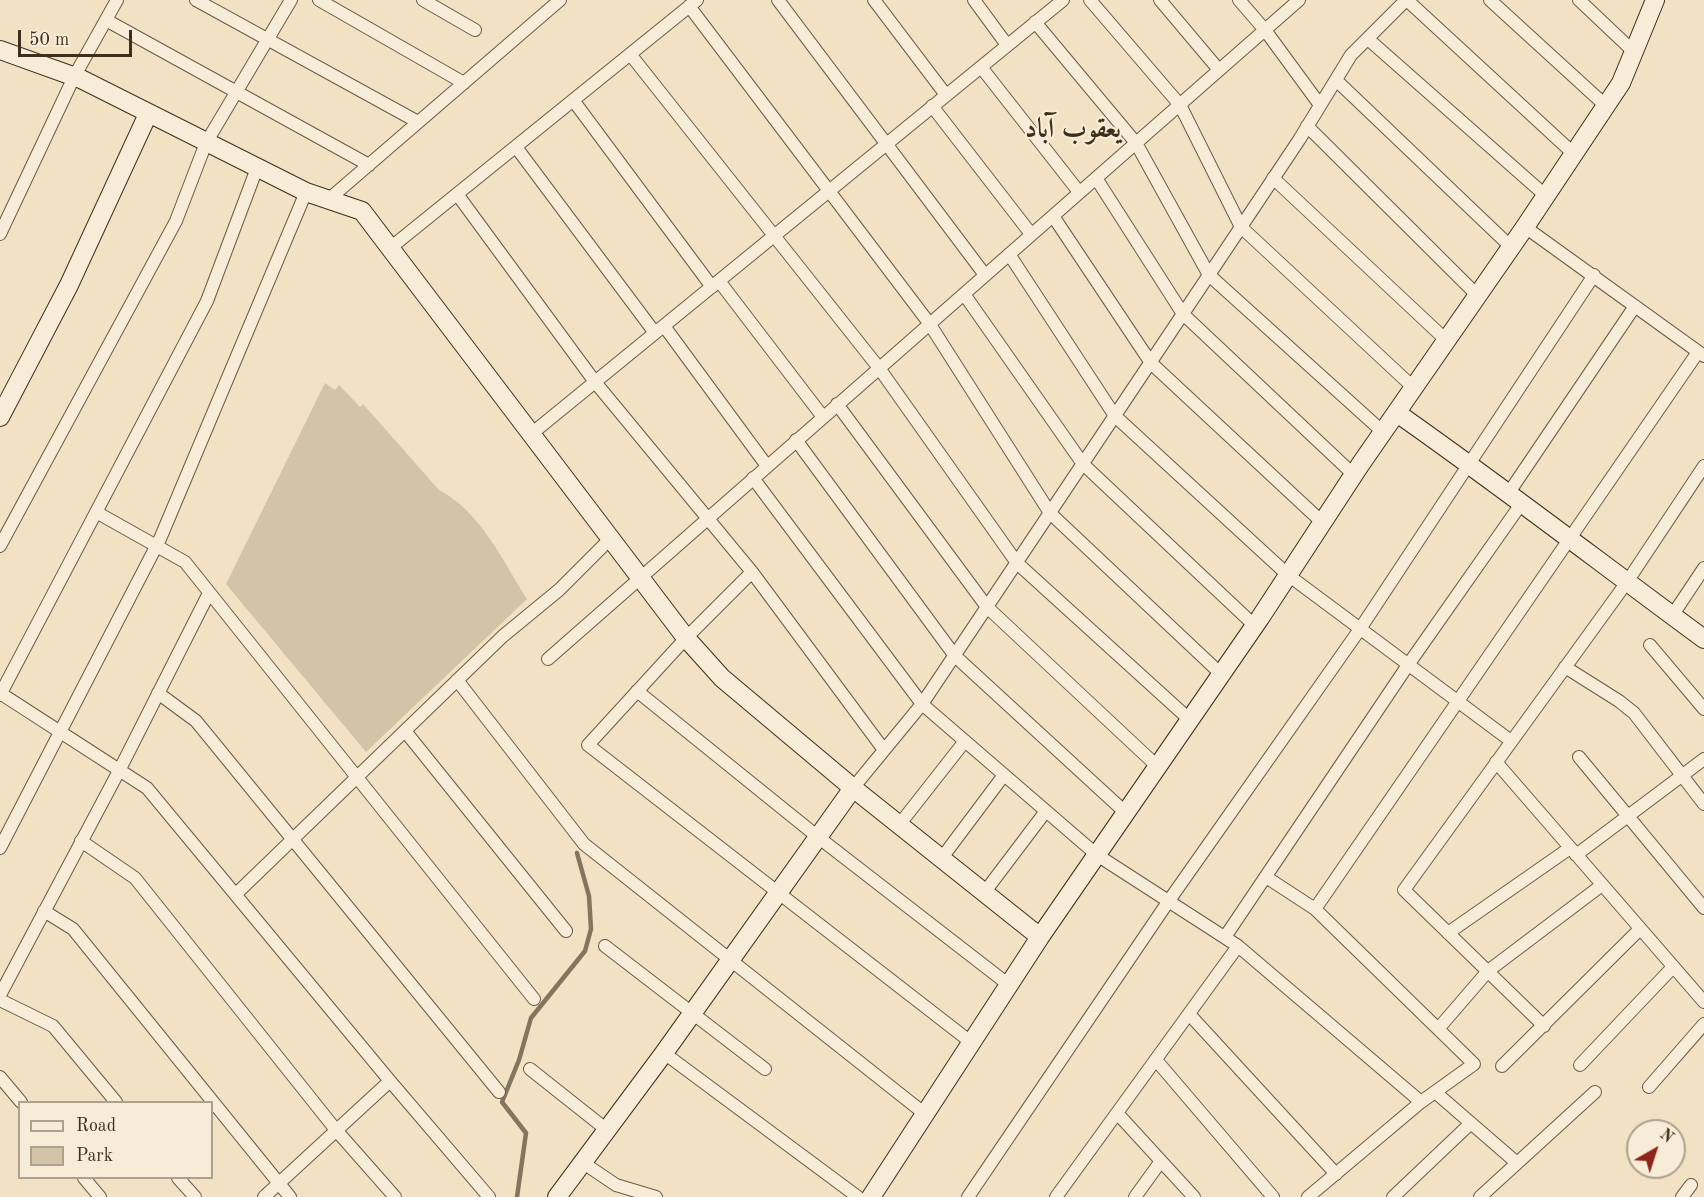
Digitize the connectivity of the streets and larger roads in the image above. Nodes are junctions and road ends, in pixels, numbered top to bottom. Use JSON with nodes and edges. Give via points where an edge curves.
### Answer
{"nodes":[{"id":1,"x":117,"y":0,"type":"edge"},
{"id":2,"x":196,"y":0,"type":"edge"},
{"id":3,"x":291,"y":0,"type":"edge"},
{"id":4,"x":320,"y":0,"type":"edge"},
{"id":5,"x":423,"y":0,"type":"edge"},
{"id":6,"x":560,"y":0,"type":"edge"},
{"id":7,"x":778,"y":0,"type":"edge"},
{"id":8,"x":874,"y":0,"type":"edge"},
{"id":9,"x":974,"y":0,"type":"edge"},
{"id":10,"x":1063,"y":0,"type":"edge"},
{"id":11,"x":1090,"y":0,"type":"edge"},
{"id":12,"x":1160,"y":0,"type":"edge"},
{"id":13,"x":1239,"y":0,"type":"edge"},
{"id":14,"x":1299,"y":0,"type":"edge"},
{"id":15,"x":1406,"y":0,"type":"edge"},
{"id":16,"x":1491,"y":0,"type":"edge"},
{"id":17,"x":1579,"y":0,"type":"edge"},
{"id":18,"x":1655,"y":0,"type":"edge"},
{"id":19,"x":693,"y":3,"type":"edge"},
{"id":20,"x":106,"y":20,"type":"junction"},
{"id":21,"x":1035,"y":22,"type":"junction"},
{"id":22,"x":475,"y":30,"type":"dead end"},
{"id":23,"x":1265,"y":30,"type":"junction"},
{"id":24,"x":268,"y":39,"type":"junction"},
{"id":25,"x":1368,"y":39,"type":"junction"},
{"id":26,"x":1007,"y":45,"type":"junction"},
{"id":27,"x":0,"y":50,"type":"edge"},
{"id":28,"x":1634,"y":52,"type":"junction"},
{"id":29,"x":630,"y":54,"type":"junction"},
{"id":30,"x":981,"y":67,"type":"junction"},
{"id":31,"x":1219,"y":70,"type":"junction"},
{"id":32,"x":74,"y":77,"type":"junction"},
{"id":33,"x":1336,"y":80,"type":"junction"},
{"id":34,"x":464,"y":83,"type":"junction"},
{"id":35,"x":237,"y":92,"type":"junction"},
{"id":36,"x":946,"y":95,"type":"junction"},
{"id":37,"x":573,"y":100,"type":"junction"},
{"id":38,"x":1180,"y":105,"type":"junction"},
{"id":39,"x":1320,"y":105,"type":"junction"},
{"id":40,"x":933,"y":106,"type":"junction"},
{"id":41,"x":1606,"y":106,"type":"junction"},
{"id":42,"x":148,"y":114,"type":"junction"},
{"id":43,"x":418,"y":122,"type":"junction"},
{"id":44,"x":1307,"y":126,"type":"junction"},
{"id":45,"x":206,"y":143,"type":"junction"},
{"id":46,"x":1136,"y":143,"type":"junction"},
{"id":47,"x":886,"y":144,"type":"junction"},
{"id":48,"x":516,"y":147,"type":"junction"},
{"id":49,"x":1574,"y":154,"type":"junction"},
{"id":50,"x":369,"y":165,"type":"junction"},
{"id":51,"x":257,"y":168,"type":"junction"},
{"id":52,"x":1096,"y":178,"type":"junction"},
{"id":53,"x":1273,"y":178,"type":"junction"},
{"id":54,"x":829,"y":191,"type":"junction"},
{"id":55,"x":306,"y":192,"type":"junction"},
{"id":56,"x":1079,"y":192,"type":"junction"},
{"id":57,"x":457,"y":194,"type":"junction"},
{"id":58,"x":1546,"y":196,"type":"junction"},
{"id":59,"x":328,"y":200,"type":"junction"},
{"id":60,"x":1053,"y":216,"type":"junction"},
{"id":61,"x":1241,"y":227,"type":"junction"},
{"id":62,"x":1525,"y":227,"type":"junction"},
{"id":63,"x":0,"y":234,"type":"edge"},
{"id":64,"x":1031,"y":234,"type":"junction"},
{"id":65,"x":774,"y":236,"type":"junction"},
{"id":66,"x":1511,"y":248,"type":"junction"},
{"id":67,"x":389,"y":249,"type":"junction"},
{"id":68,"x":1009,"y":254,"type":"junction"},
{"id":69,"x":985,"y":274,"type":"junction"},
{"id":70,"x":1209,"y":275,"type":"junction"},
{"id":71,"x":1594,"y":275,"type":"junction"},
{"id":72,"x":716,"y":284,"type":"junction"},
{"id":73,"x":964,"y":294,"type":"junction"},
{"id":74,"x":1478,"y":296,"type":"junction"},
{"id":75,"x":1635,"y":306,"type":"junction"},
{"id":76,"x":1184,"y":314,"type":"junction"},
{"id":77,"x":929,"y":323,"type":"junction"},
{"id":78,"x":659,"y":330,"type":"junction"},
{"id":79,"x":1446,"y":340,"type":"junction"},
{"id":80,"x":1701,"y":354,"type":"edge"},
{"id":81,"x":1151,"y":363,"type":"junction"},
{"id":82,"x":879,"y":368,"type":"junction"},
{"id":83,"x":595,"y":382,"type":"junction"},
{"id":84,"x":1414,"y":388,"type":"junction"},
{"id":85,"x":837,"y":404,"type":"junction"},
{"id":86,"x":1397,"y":413,"type":"junction"},
{"id":87,"x":1115,"y":416,"type":"junction"},
{"id":88,"x":0,"y":417,"type":"edge"},
{"id":89,"x":823,"y":417,"type":"junction"},
{"id":90,"x":1383,"y":432,"type":"junction"},
{"id":91,"x":530,"y":435,"type":"junction"},
{"id":92,"x":796,"y":440,"type":"junction"},
{"id":93,"x":1083,"y":464,"type":"junction"},
{"id":94,"x":1469,"y":464,"type":"junction"},
{"id":95,"x":767,"y":466,"type":"junction"},
{"id":96,"x":1704,"y":466,"type":"edge"},
{"id":97,"x":1354,"y":475,"type":"junction"},
{"id":98,"x":753,"y":478,"type":"junction"},
{"id":99,"x":1514,"y":499,"type":"junction"},
{"id":100,"x":96,"y":512,"type":"junction"},
{"id":101,"x":1050,"y":513,"type":"junction"},
{"id":102,"x":708,"y":517,"type":"junction"},
{"id":103,"x":1323,"y":522,"type":"junction"},
{"id":104,"x":610,"y":539,"type":"junction"},
{"id":105,"x":1569,"y":540,"type":"junction"},
{"id":106,"x":0,"y":546,"type":"edge"},
{"id":107,"x":156,"y":547,"type":"junction"},
{"id":108,"x":1017,"y":563,"type":"junction"},
{"id":109,"x":1704,"y":568,"type":"edge"},
{"id":110,"x":752,"y":572,"type":"junction"},
{"id":111,"x":1288,"y":576,"type":"junction"},
{"id":112,"x":639,"y":578,"type":"junction"},
{"id":113,"x":1627,"y":582,"type":"junction"},
{"id":114,"x":209,"y":593,"type":"junction"},
{"id":115,"x":987,"y":608,"type":"junction"},
{"id":116,"x":1672,"y":616,"type":"junction"},
{"id":117,"x":1255,"y":626,"type":"junction"},
{"id":118,"x":1360,"y":629,"type":"junction"},
{"id":119,"x":686,"y":638,"type":"junction"},
{"id":120,"x":1704,"y":639,"type":"edge"},
{"id":121,"x":1650,"y":645,"type":"dead end"},
{"id":122,"x":955,"y":656,"type":"junction"},
{"id":123,"x":548,"y":659,"type":"dead end"},
{"id":124,"x":1408,"y":665,"type":"junction"},
{"id":125,"x":1565,"y":667,"type":"junction"},
{"id":126,"x":1221,"y":674,"type":"junction"},
{"id":127,"x":457,"y":680,"type":"junction"},
{"id":128,"x":637,"y":691,"type":"junction"},
{"id":129,"x":158,"y":693,"type":"junction"},
{"id":130,"x":0,"y":694,"type":"edge"},
{"id":131,"x":1459,"y":702,"type":"junction"},
{"id":132,"x":922,"y":704,"type":"junction"},
{"id":133,"x":1704,"y":709,"type":"edge"},
{"id":134,"x":1190,"y":720,"type":"junction"},
{"id":135,"x":405,"y":731,"type":"junction"},
{"id":136,"x":62,"y":732,"type":"junction"},
{"id":137,"x":965,"y":741,"type":"junction"},
{"id":138,"x":1511,"y":741,"type":"junction"},
{"id":139,"x":884,"y":750,"type":"junction"},
{"id":140,"x":1579,"y":757,"type":"dead end"},
{"id":141,"x":1704,"y":759,"type":"edge"},
{"id":142,"x":1496,"y":762,"type":"junction"},
{"id":143,"x":1158,"y":767,"type":"junction"},
{"id":144,"x":120,"y":769,"type":"junction"},
{"id":145,"x":1004,"y":775,"type":"junction"},
{"id":146,"x":1682,"y":776,"type":"junction"},
{"id":147,"x":357,"y":778,"type":"junction"},
{"id":148,"x":853,"y":788,"type":"junction"},
{"id":149,"x":1704,"y":804,"type":"edge"},
{"id":150,"x":1046,"y":811,"type":"junction"},
{"id":151,"x":1126,"y":813,"type":"junction"},
{"id":152,"x":1628,"y":816,"type":"junction"},
{"id":153,"x":899,"y":825,"type":"junction"},
{"id":154,"x":818,"y":837,"type":"junction"},
{"id":155,"x":292,"y":840,"type":"junction"},
{"id":156,"x":81,"y":841,"type":"junction"},
{"id":157,"x":0,"y":848,"type":"edge"},
{"id":158,"x":1573,"y":851,"type":"junction"},
{"id":159,"x":1097,"y":855,"type":"junction"},
{"id":160,"x":941,"y":859,"type":"junction"},
{"id":161,"x":1266,"y":877,"type":"junction"},
{"id":162,"x":1602,"y":885,"type":"junction"},
{"id":163,"x":778,"y":893,"type":"junction"},
{"id":164,"x":984,"y":893,"type":"junction"},
{"id":165,"x":236,"y":894,"type":"junction"},
{"id":166,"x":1168,"y":902,"type":"junction"},
{"id":167,"x":1704,"y":908,"type":"edge"},
{"id":168,"x":1315,"y":909,"type":"junction"},
{"id":169,"x":44,"y":910,"type":"junction"},
{"id":170,"x":1641,"y":929,"type":"junction"},
{"id":171,"x":566,"y":931,"type":"dead end"},
{"id":172,"x":1448,"y":933,"type":"junction"},
{"id":173,"x":1225,"y":937,"type":"junction"},
{"id":174,"x":1040,"y":938,"type":"junction"},
{"id":175,"x":605,"y":946,"type":"dead end"},
{"id":176,"x":1238,"y":946,"type":"junction"},
{"id":177,"x":730,"y":960,"type":"junction"},
{"id":178,"x":1673,"y":967,"type":"junction"},
{"id":179,"x":1488,"y":971,"type":"junction"},
{"id":180,"x":1010,"y":985,"type":"junction"},
{"id":181,"x":0,"y":994,"type":"edge"},
{"id":182,"x":534,"y":999,"type":"dead end"},
{"id":183,"x":0,"y":1000,"type":"edge"},
{"id":184,"x":1704,"y":1002,"type":"edge"},
{"id":185,"x":692,"y":1013,"type":"junction"},
{"id":186,"x":1189,"y":1014,"type":"junction"},
{"id":187,"x":1544,"y":1026,"type":"junction"},
{"id":188,"x":1703,"y":1027,"type":"edge"},
{"id":189,"x":1438,"y":1029,"type":"junction"},
{"id":190,"x":972,"y":1043,"type":"junction"},
{"id":191,"x":664,"y":1053,"type":"junction"},
{"id":192,"x":1156,"y":1060,"type":"junction"},
{"id":193,"x":1580,"y":1065,"type":"dead end"},
{"id":194,"x":1502,"y":1066,"type":"dead end"},
{"id":195,"x":530,"y":1069,"type":"dead end"},
{"id":196,"x":765,"y":1069,"type":"dead end"},
{"id":197,"x":0,"y":1077,"type":"edge"},
{"id":198,"x":390,"y":1081,"type":"junction"},
{"id":199,"x":1649,"y":1087,"type":"dead end"},
{"id":200,"x":499,"y":1092,"type":"dead end"},
{"id":201,"x":1435,"y":1092,"type":"junction"},
{"id":202,"x":1595,"y":1092,"type":"dead end"},
{"id":203,"x":20,"y":1101,"type":"edge"},
{"id":204,"x":115,"y":1101,"type":"edge"},
{"id":205,"x":212,"y":1101,"type":"edge"},
{"id":206,"x":213,"y":1102,"type":"edge"},
{"id":207,"x":1420,"y":1102,"type":"junction"},
{"id":208,"x":1117,"y":1113,"type":"junction"},
{"id":209,"x":925,"y":1114,"type":"junction"},
{"id":210,"x":1471,"y":1124,"type":"junction"},
{"id":211,"x":336,"y":1130,"type":"junction"},
{"id":212,"x":607,"y":1130,"type":"junction"},
{"id":213,"x":1161,"y":1161,"type":"junction"},
{"id":214,"x":582,"y":1162,"type":"junction"},
{"id":215,"x":1517,"y":1163,"type":"junction"},
{"id":216,"x":1336,"y":1174,"type":"junction"},
{"id":217,"x":85,"y":1179,"type":"edge"},
{"id":218,"x":179,"y":1179,"type":"edge"},
{"id":219,"x":278,"y":1183,"type":"junction"},
{"id":220,"x":1691,"y":1185,"type":"dead end"},
{"id":221,"x":100,"y":1197,"type":"edge"},
{"id":222,"x":195,"y":1197,"type":"edge"},
{"id":223,"x":264,"y":1197,"type":"edge"},
{"id":224,"x":290,"y":1197,"type":"edge"},
{"id":225,"x":395,"y":1197,"type":"edge"},
{"id":226,"x":489,"y":1197,"type":"edge"},
{"id":227,"x":557,"y":1197,"type":"edge"},
{"id":228,"x":656,"y":1197,"type":"edge"},
{"id":229,"x":858,"y":1197,"type":"edge"},
{"id":230,"x":871,"y":1197,"type":"edge"},
{"id":231,"x":968,"y":1197,"type":"edge"},
{"id":232,"x":1056,"y":1197,"type":"edge"},
{"id":233,"x":1135,"y":1197,"type":"edge"},
{"id":234,"x":1194,"y":1197,"type":"edge"},
{"id":235,"x":1273,"y":1197,"type":"edge"},
{"id":236,"x":1308,"y":1197,"type":"edge"},
{"id":237,"x":1393,"y":1197,"type":"edge"},
{"id":238,"x":1480,"y":1197,"type":"edge"},
{"id":239,"x":1682,"y":1197,"type":"edge"}],
"edges":[{"from":1,"to":20,"type":"street"},
{"from":2,"to":24,"type":"street"},
{"from":3,"to":24,"type":"street"},
{"from":4,"to":34,"type":"street"},
{"from":5,"to":22,"type":"street"},
{"from":6,"to":34,"type":"street"},
{"from":7,"to":47,"type":"street"},
{"from":8,"to":36,"type":"street"},
{"from":9,"to":26,"type":"street"},
{"from":10,"to":21,"type":"street"},
{"from":11,"to":38,"type":"street"},
{"from":12,"to":31,"type":"street"},
{"from":13,"to":23,"type":"street"},
{"from":14,"to":23,"type":"street"},
{"from":15,"to":25,"type":"street"},
{"from":15,"to":49,"type":"street"},
{"from":16,"to":41,"type":"street"},
{"from":17,"to":28,"type":"street"},
{"from":18,"to":28,"type":"street"},
{"from":19,"to":29,"type":"street"},
{"from":19,"to":54,"type":"street"},
{"from":20,"to":32,"type":"street"},
{"from":20,"to":35,"type":"street"},
{"from":21,"to":26,"type":"street"},
{"from":21,"to":46,"type":"street"},
{"from":23,"to":31,"type":"street"},
{"from":23,"to":39,"type":"street"},
{"from":24,"to":35,"type":"street"},
{"from":24,"to":43,"type":"street"},
{"from":25,"to":33,"type":"street","via":[[1351,55]]},
{"from":25,"to":58,"type":"street"},
{"from":26,"to":30,"type":"street"},
{"from":27,"to":32,"type":"street"},
{"from":28,"to":41,"type":"street"},
{"from":29,"to":37,"type":"street"},
{"from":29,"to":65,"type":"street"},
{"from":30,"to":36,"type":"street"},
{"from":30,"to":56,"type":"street"},
{"from":31,"to":38,"type":"street"},
{"from":32,"to":42,"type":"street"},
{"from":32,"to":63,"type":"street"},
{"from":33,"to":39,"type":"street"},
{"from":33,"to":66,"type":"street"},
{"from":34,"to":43,"type":"street"},
{"from":35,"to":45,"type":"street"},
{"from":35,"to":50,"type":"street"},
{"from":36,"to":40,"type":"street"},
{"from":37,"to":48,"type":"street"},
{"from":37,"to":72,"type":"street"},
{"from":38,"to":46,"type":"street"},
{"from":38,"to":61,"type":"street"},
{"from":39,"to":44,"type":"street"},
{"from":40,"to":47,"type":"street"},
{"from":40,"to":64,"type":"street"},
{"from":41,"to":49,"type":"street"},
{"from":42,"to":45,"type":"street"},
{"from":42,"to":88,"type":"street","via":[[69,285]]},
{"from":43,"to":50,"type":"street"},
{"from":44,"to":53,"type":"street"},
{"from":44,"to":74,"type":"street"},
{"from":45,"to":51,"type":"street"},
{"from":45,"to":106,"type":"street","via":[[176,220]]},
{"from":46,"to":52,"type":"street"},
{"from":46,"to":70,"type":"street"},
{"from":47,"to":54,"type":"street"},
{"from":47,"to":69,"type":"street"},
{"from":48,"to":57,"type":"street"},
{"from":48,"to":78,"type":"street"},
{"from":49,"to":58,"type":"street"},
{"from":50,"to":59,"type":"street"},
{"from":51,"to":55,"type":"street"},
{"from":51,"to":100,"type":"street","via":[[207,300]]},
{"from":52,"to":56,"type":"street"},
{"from":52,"to":76,"type":"street"},
{"from":53,"to":61,"type":"street"},
{"from":53,"to":79,"type":"street"},
{"from":54,"to":65,"type":"street"},
{"from":54,"to":77,"type":"street"},
{"from":55,"to":59,"type":"street"},
{"from":55,"to":107,"type":"street"},
{"from":56,"to":60,"type":"street"},
{"from":57,"to":67,"type":"street"},
{"from":57,"to":83,"type":"street"},
{"from":58,"to":62,"type":"street"},
{"from":59,"to":67,"type":"street","via":[[362,211]]},
{"from":60,"to":64,"type":"street"},
{"from":60,"to":81,"type":"street"},
{"from":61,"to":70,"type":"street"},
{"from":61,"to":84,"type":"street"},
{"from":62,"to":66,"type":"street"},
{"from":62,"to":71,"type":"street"},
{"from":64,"to":68,"type":"street"},
{"from":65,"to":72,"type":"street"},
{"from":65,"to":82,"type":"street"},
{"from":66,"to":74,"type":"street"},
{"from":67,"to":91,"type":"street"},
{"from":68,"to":69,"type":"street"},
{"from":68,"to":87,"type":"street"},
{"from":69,"to":73,"type":"street"},
{"from":70,"to":76,"type":"street"},
{"from":70,"to":90,"type":"street"},
{"from":71,"to":75,"type":"street"},
{"from":71,"to":94,"type":"street"},
{"from":72,"to":78,"type":"street"},
{"from":72,"to":89,"type":"street"},
{"from":73,"to":77,"type":"street"},
{"from":73,"to":93,"type":"street"},
{"from":74,"to":79,"type":"street"},
{"from":75,"to":80,"type":"street"},
{"from":75,"to":99,"type":"street"},
{"from":76,"to":81,"type":"street"},
{"from":76,"to":97,"type":"street"},
{"from":77,"to":82,"type":"street"},
{"from":77,"to":101,"type":"street"},
{"from":78,"to":83,"type":"street"},
{"from":78,"to":95,"type":"street"},
{"from":79,"to":84,"type":"street"},
{"from":80,"to":105,"type":"street"},
{"from":81,"to":87,"type":"street"},
{"from":81,"to":103,"type":"street"},
{"from":82,"to":85,"type":"street"},
{"from":82,"to":108,"type":"street"},
{"from":83,"to":91,"type":"street"},
{"from":83,"to":102,"type":"street"},
{"from":84,"to":86,"type":"street"},
{"from":85,"to":89,"type":"street"},
{"from":85,"to":115,"type":"street"},
{"from":86,"to":90,"type":"street"},
{"from":86,"to":94,"type":"street"},
{"from":87,"to":93,"type":"street"},
{"from":87,"to":111,"type":"street"},
{"from":89,"to":92,"type":"street"},
{"from":90,"to":97,"type":"street"},
{"from":91,"to":104,"type":"street"},
{"from":92,"to":95,"type":"street"},
{"from":92,"to":122,"type":"street"},
{"from":93,"to":101,"type":"street"},
{"from":93,"to":117,"type":"street"},
{"from":94,"to":99,"type":"street"},
{"from":94,"to":118,"type":"street"},
{"from":95,"to":98,"type":"street"},
{"from":96,"to":113,"type":"street"},
{"from":97,"to":103,"type":"street"},
{"from":98,"to":102,"type":"street"},
{"from":98,"to":132,"type":"street"},
{"from":99,"to":105,"type":"street"},
{"from":99,"to":124,"type":"street"},
{"from":100,"to":107,"type":"street"},
{"from":100,"to":130,"type":"street"},
{"from":101,"to":108,"type":"street"},
{"from":101,"to":126,"type":"street"},
{"from":102,"to":110,"type":"street"},
{"from":102,"to":112,"type":"street"},
{"from":103,"to":111,"type":"street"},
{"from":104,"to":112,"type":"street"},
{"from":104,"to":127,"type":"street"},
{"from":105,"to":113,"type":"street"},
{"from":105,"to":131,"type":"street"},
{"from":107,"to":114,"type":"street","via":[[185,562]]},
{"from":107,"to":136,"type":"street"},
{"from":108,"to":115,"type":"street"},
{"from":108,"to":134,"type":"street"},
{"from":109,"to":116,"type":"street"},
{"from":110,"to":119,"type":"street"},
{"from":110,"to":139,"type":"street"},
{"from":111,"to":117,"type":"street"},
{"from":111,"to":118,"type":"street"},
{"from":112,"to":119,"type":"street"},
{"from":112,"to":123,"type":"street"},
{"from":113,"to":116,"type":"street"},
{"from":113,"to":125,"type":"street"},
{"from":114,"to":129,"type":"street"},
{"from":114,"to":147,"type":"street"},
{"from":115,"to":122,"type":"street"},
{"from":115,"to":143,"type":"street"},
{"from":116,"to":120,"type":"street"},
{"from":117,"to":126,"type":"street"},
{"from":118,"to":124,"type":"street"},
{"from":118,"to":166,"type":"street"},
{"from":119,"to":128,"type":"street"},
{"from":119,"to":148,"type":"street","via":[[723,678]]},
{"from":121,"to":133,"type":"street"},
{"from":122,"to":132,"type":"street"},
{"from":122,"to":151,"type":"street"},
{"from":124,"to":131,"type":"street"},
{"from":124,"to":161,"type":"street"},
{"from":125,"to":138,"type":"street"},
{"from":125,"to":146,"type":"street","via":[[1634,713]]},
{"from":126,"to":134,"type":"street"},
{"from":127,"to":135,"type":"street"},
{"from":127,"to":177,"type":"street","via":[[584,844]]},
{"from":128,"to":154,"type":"street"},
{"from":128,"to":163,"type":"street","via":[[588,745]]},
{"from":129,"to":144,"type":"street"},
{"from":129,"to":155,"type":"street","via":[[196,721]]},
{"from":130,"to":136,"type":"street"},
{"from":131,"to":138,"type":"street"},
{"from":131,"to":168,"type":"street"},
{"from":132,"to":137,"type":"street"},
{"from":132,"to":139,"type":"street"},
{"from":134,"to":143,"type":"street"},
{"from":135,"to":147,"type":"street"},
{"from":135,"to":171,"type":"street"},
{"from":136,"to":144,"type":"street"},
{"from":136,"to":157,"type":"street"},
{"from":137,"to":145,"type":"street"},
{"from":137,"to":153,"type":"street"},
{"from":138,"to":142,"type":"street"},
{"from":139,"to":148,"type":"street"},
{"from":140,"to":152,"type":"street"},
{"from":141,"to":146,"type":"street"},
{"from":142,"to":158,"type":"street"},
{"from":142,"to":172,"type":"street","via":[[1404,890]]},
{"from":143,"to":151,"type":"street"},
{"from":144,"to":156,"type":"street"},
{"from":144,"to":165,"type":"street","via":[[147,788]]},
{"from":145,"to":150,"type":"street"},
{"from":145,"to":160,"type":"street"},
{"from":146,"to":149,"type":"street"},
{"from":146,"to":152,"type":"street"},
{"from":147,"to":155,"type":"street"},
{"from":147,"to":182,"type":"street"},
{"from":148,"to":153,"type":"street"},
{"from":148,"to":154,"type":"street"},
{"from":150,"to":159,"type":"street"},
{"from":150,"to":164,"type":"street"},
{"from":151,"to":159,"type":"street"},
{"from":152,"to":158,"type":"street"},
{"from":152,"to":167,"type":"street"},
{"from":153,"to":160,"type":"street"},
{"from":154,"to":163,"type":"street"},
{"from":154,"to":180,"type":"street"},
{"from":155,"to":165,"type":"street"},
{"from":155,"to":200,"type":"street"},
{"from":156,"to":169,"type":"street"},
{"from":156,"to":211,"type":"street","via":[[135,878]]},
{"from":158,"to":162,"type":"street"},
{"from":158,"to":172,"type":"street"},
{"from":159,"to":166,"type":"street"},
{"from":159,"to":174,"type":"street"},
{"from":160,"to":164,"type":"street"},
{"from":161,"to":168,"type":"street"},
{"from":161,"to":173,"type":"street"},
{"from":162,"to":170,"type":"street"},
{"from":162,"to":179,"type":"street"},
{"from":163,"to":177,"type":"street"},
{"from":163,"to":190,"type":"street"},
{"from":164,"to":174,"type":"street"},
{"from":165,"to":198,"type":"street"},
{"from":166,"to":173,"type":"street"},
{"from":166,"to":231,"type":"street"},
{"from":168,"to":189,"type":"street"},
{"from":169,"to":181,"type":"street"},
{"from":169,"to":205,"type":"street","via":[[73,929]]},
{"from":170,"to":178,"type":"street"},
{"from":170,"to":187,"type":"street"},
{"from":172,"to":179,"type":"street"},
{"from":173,"to":176,"type":"street"},
{"from":174,"to":180,"type":"street"},
{"from":175,"to":185,"type":"street"},
{"from":176,"to":186,"type":"street"},
{"from":176,"to":207,"type":"street"},
{"from":177,"to":185,"type":"street"},
{"from":177,"to":209,"type":"street"},
{"from":178,"to":184,"type":"street"},
{"from":178,"to":193,"type":"street"},
{"from":179,"to":187,"type":"street"},
{"from":179,"to":189,"type":"street"},
{"from":180,"to":190,"type":"street"},
{"from":183,"to":204,"type":"street","via":[[53,1026]]},
{"from":185,"to":191,"type":"street"},
{"from":185,"to":196,"type":"street"},
{"from":186,"to":192,"type":"street"},
{"from":186,"to":216,"type":"street"},
{"from":187,"to":194,"type":"street"},
{"from":188,"to":199,"type":"street"},
{"from":189,"to":201,"type":"street","via":[[1474,1065]]},
{"from":190,"to":209,"type":"street"},
{"from":191,"to":212,"type":"street"},
{"from":191,"to":229,"type":"street"},
{"from":192,"to":208,"type":"street"},
{"from":192,"to":235,"type":"street"},
{"from":195,"to":212,"type":"street"},
{"from":197,"to":203,"type":"street"},
{"from":198,"to":211,"type":"street"},
{"from":198,"to":226,"type":"street"},
{"from":201,"to":207,"type":"street"},
{"from":201,"to":210,"type":"street"},
{"from":202,"to":215,"type":"street"},
{"from":206,"to":219,"type":"street"},
{"from":207,"to":216,"type":"street"},
{"from":208,"to":213,"type":"street"},
{"from":208,"to":232,"type":"street"},
{"from":209,"to":230,"type":"street"},
{"from":210,"to":215,"type":"street"},
{"from":210,"to":237,"type":"street"},
{"from":211,"to":219,"type":"street"},
{"from":211,"to":225,"type":"street"},
{"from":212,"to":214,"type":"street"},
{"from":213,"to":233,"type":"street"},
{"from":213,"to":234,"type":"street"},
{"from":214,"to":227,"type":"street"},
{"from":214,"to":228,"type":"street","via":[[616,1185]]},
{"from":215,"to":238,"type":"street"},
{"from":216,"to":236,"type":"street"},
{"from":217,"to":221,"type":"street"},
{"from":218,"to":222,"type":"street"},
{"from":219,"to":223,"type":"street"},
{"from":219,"to":224,"type":"street"},
{"from":220,"to":239,"type":"street"}]}
